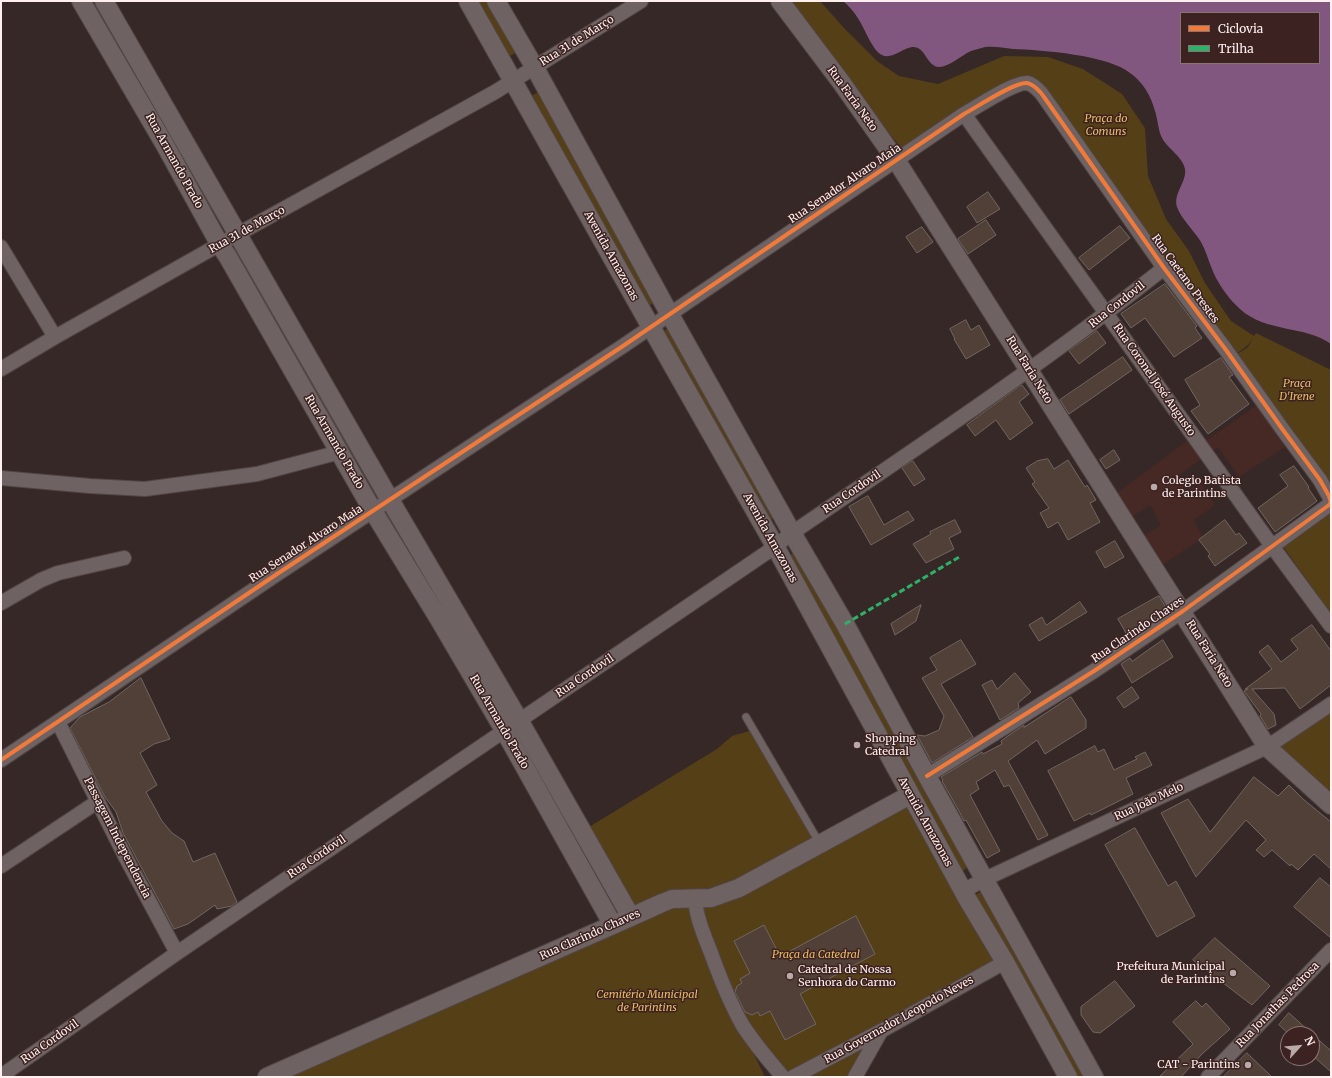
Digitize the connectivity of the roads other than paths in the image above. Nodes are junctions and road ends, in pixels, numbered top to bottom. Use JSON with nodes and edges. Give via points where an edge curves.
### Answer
{"nodes":[{"id":1,"x":81,"y":1,"type":"edge"},
{"id":2,"x":104,"y":1,"type":"edge"},
{"id":3,"x":468,"y":1,"type":"edge"},
{"id":4,"x":496,"y":1,"type":"edge"},
{"id":5,"x":640,"y":1,"type":"edge"},
{"id":6,"x":780,"y":1,"type":"edge"},
{"id":7,"x":535,"y":68,"type":"junction"},
{"id":8,"x":513,"y":80,"type":"junction"},
{"id":9,"x":1035,"y":88,"type":"joint"},
{"id":10,"x":964,"y":114,"type":"junction"},
{"id":11,"x":896,"y":160,"type":"junction"},
{"id":12,"x":238,"y":234,"type":"junction"},
{"id":13,"x":220,"y":245,"type":"junction"},
{"id":14,"x":1,"y":247,"type":"edge"},
{"id":15,"x":1164,"y":268,"type":"junction"},
{"id":16,"x":670,"y":313,"type":"junction"},
{"id":17,"x":1107,"y":314,"type":"junction"},
{"id":18,"x":650,"y":326,"type":"junction"},
{"id":19,"x":55,"y":337,"type":"junction"},
{"id":20,"x":1,"y":369,"type":"edge"},
{"id":21,"x":1030,"y":370,"type":"junction"},
{"id":22,"x":340,"y":452,"type":"junction"},
{"id":23,"x":1,"y":478,"type":"edge"},
{"id":24,"x":1320,"y":480,"type":"joint"},
{"id":25,"x":390,"y":500,"type":"junction"},
{"id":26,"x":373,"y":511,"type":"junction"},
{"id":27,"x":792,"y":533,"type":"junction"},
{"id":28,"x":775,"y":546,"type":"junction"},
{"id":29,"x":1272,"y":546,"type":"junction"},
{"id":30,"x":124,"y":558,"type":"dead end"},
{"id":31,"x":1,"y":603,"type":"edge"},
{"id":32,"x":1183,"y":611,"type":"junction"},
{"id":33,"x":1331,"y":626,"type":"edge"},
{"id":34,"x":1331,"y":704,"type":"edge"},
{"id":35,"x":746,"y":717,"type":"dead end"},
{"id":36,"x":519,"y":720,"type":"junction"},
{"id":37,"x":58,"y":722,"type":"junction"},
{"id":38,"x":504,"y":730,"type":"junction"},
{"id":39,"x":1267,"y":747,"type":"junction"},
{"id":40,"x":1,"y":760,"type":"edge"},
{"id":41,"x":927,"y":776,"type":"junction"},
{"id":42,"x":910,"y":795,"type":"junction"},
{"id":43,"x":97,"y":802,"type":"junction"},
{"id":44,"x":1331,"y":806,"type":"edge"},
{"id":45,"x":820,"y":844,"type":"junction"},
{"id":46,"x":1,"y":866,"type":"edge"},
{"id":47,"x":985,"y":879,"type":"junction"},
{"id":48,"x":963,"y":891,"type":"junction"},
{"id":49,"x":696,"y":898,"type":"junction"},
{"id":50,"x":631,"y":917,"type":"junction"},
{"id":51,"x":613,"y":924,"type":"junction"},
{"id":52,"x":1331,"y":950,"type":"edge"},
{"id":53,"x":177,"y":953,"type":"junction"},
{"id":54,"x":1005,"y":962,"type":"junction"},
{"id":55,"x":881,"y":1031,"type":"junction"},
{"id":56,"x":1,"y":1076,"type":"edge"},
{"id":57,"x":267,"y":1077,"type":"edge"},
{"id":58,"x":782,"y":1077,"type":"edge"},
{"id":59,"x":793,"y":1077,"type":"edge"},
{"id":60,"x":855,"y":1077,"type":"edge"},
{"id":61,"x":1068,"y":1077,"type":"edge"},
{"id":62,"x":1094,"y":1077,"type":"edge"},
{"id":63,"x":1208,"y":1077,"type":"edge"}],
"edges":[{"from":1,"to":13,"type":"street","name":"Rua Armando Prado","via":[[162,138]]},
{"from":2,"to":12,"type":"street","name":"Rua Armando Prado"},
{"from":3,"to":8,"type":"street","name":"Avenida Amazonas"},
{"from":4,"to":7,"type":"street","name":"Avenida Amazonas"},
{"from":5,"to":7,"type":"street","name":"Rua 31 de Março"},
{"from":6,"to":11,"type":"street","name":"Rua Faria Neto"},
{"from":7,"to":8,"type":"street","name":"Rua 31 de Março"},
{"from":7,"to":16,"type":"street","name":"Avenida Amazonas"},
{"from":8,"to":12,"type":"street","name":"Rua 31 de Março"},
{"from":8,"to":18,"type":"street","name":"Avenida Amazonas"},
{"from":9,"to":10,"type":"street","name":"Rua Senador Alvaro Maia","via":[[1028,83],[1019,84]]},
{"from":9,"to":15,"type":"street","name":"Rua Caetano Prestes","via":[[1044,97]]},
{"from":10,"to":11,"type":"street","name":"Rua Senador Alvaro Maia"},
{"from":10,"to":17,"type":"street","name":"Rua Coronel José Augusto"},
{"from":11,"to":16,"type":"street","name":"Rua Senador Alvaro Maia"},
{"from":11,"to":21,"type":"street","name":"Rua Faria Neto"},
{"from":12,"to":13,"type":"street","name":"Rua 31 de Março"},
{"from":12,"to":25,"type":"street","name":"Rua Armando Prado"},
{"from":13,"to":19,"type":"street","name":"Rua 31 de Março"},
{"from":13,"to":22,"type":"street","name":"Rua Armando Prado"},
{"from":14,"to":19,"type":"street"},
{"from":15,"to":17,"type":"street","name":"Rua Cordovil"},
{"from":15,"to":24,"type":"street","name":"Rua Caetano Prestes"},
{"from":16,"to":18,"type":"street","name":"Rua Senador Alvaro Maia"},
{"from":16,"to":27,"type":"street","name":"Avenida Amazonas"},
{"from":17,"to":21,"type":"street","name":"Rua Cordovil"},
{"from":17,"to":29,"type":"street","name":"Rua Coronel José Augusto"},
{"from":18,"to":25,"type":"street","name":"Rua Senador Alvaro Maia"},
{"from":18,"to":28,"type":"street","name":"Avenida Amazonas"},
{"from":19,"to":20,"type":"street","name":"Rua 31 de Março"},
{"from":21,"to":27,"type":"street","name":"Rua Cordovil"},
{"from":21,"to":32,"type":"street","name":"Rua Faria Neto"},
{"from":22,"to":23,"type":"street","via":[[257,474],[145,489]]},
{"from":22,"to":26,"type":"street","name":"Rua Armando Prado"},
{"from":24,"to":29,"type":"street","name":"Rua Clarindo Chaves","via":[[1330,498],[1329,505]]},
{"from":25,"to":26,"type":"street","name":"Rua Senador Alvaro Maia"},
{"from":25,"to":36,"type":"street","name":"Rua Armando Prado"},
{"from":26,"to":37,"type":"street","name":"Rua Senador Alvaro Maia"},
{"from":26,"to":38,"type":"street","name":"Rua Armando Prado"},
{"from":27,"to":28,"type":"street","name":"Rua Cordovil"},
{"from":27,"to":41,"type":"street","name":"Avenida Amazonas","via":[[845,624]]},
{"from":28,"to":36,"type":"street","name":"Rua Cordovil"},
{"from":28,"to":42,"type":"street","name":"Avenida Amazonas"},
{"from":29,"to":32,"type":"street","name":"Rua Clarindo Chaves"},
{"from":29,"to":33,"type":"street","name":"Rua Coronel José Augusto"},
{"from":30,"to":31,"type":"street","via":[[58,572]]},
{"from":32,"to":39,"type":"street","name":"Rua Faria Neto"},
{"from":32,"to":41,"type":"street","name":"Rua Clarindo Chaves","via":[[1094,671]]},
{"from":34,"to":39,"type":"street","name":"Rua João Melo"},
{"from":35,"to":45,"type":"lane"},
{"from":36,"to":38,"type":"street","name":"Rua Cordovil"},
{"from":36,"to":50,"type":"street","name":"Rua Armando Prado"},
{"from":37,"to":40,"type":"street","name":"Rua Senador Alvaro Maia"},
{"from":37,"to":43,"type":"street","name":"Passagem Independencia"},
{"from":38,"to":51,"type":"street","name":"Rua Armando Prado"},
{"from":38,"to":53,"type":"street","name":"Rua Cordovil"},
{"from":39,"to":44,"type":"street","name":"Rua Faria Neto"},
{"from":39,"to":47,"type":"street","name":"Rua João Melo"},
{"from":41,"to":47,"type":"street","name":"Avenida Amazonas"},
{"from":42,"to":45,"type":"street","name":"Rua Clarindo Chaves"},
{"from":42,"to":48,"type":"street","name":"Avenida Amazonas"},
{"from":43,"to":46,"type":"street"},
{"from":43,"to":53,"type":"street","name":"Passagem Independencia"},
{"from":45,"to":49,"type":"street","name":"Rua Clarindo Chaves","via":[[739,888],[714,897]]},
{"from":47,"to":48,"type":"street","name":"Rua João Melo"},
{"from":47,"to":62,"type":"street","name":"Avenida Amazonas"},
{"from":48,"to":54,"type":"street","name":"Avenida Amazonas"},
{"from":49,"to":50,"type":"street","name":"Rua Clarindo Chaves","via":[[668,900]]},
{"from":49,"to":58,"type":"street","via":[[696,910],[704,936],[734,1010],[754,1042]]},
{"from":50,"to":51,"type":"street","name":"Rua Clarindo Chaves"},
{"from":51,"to":57,"type":"street","name":"Rua Clarindo Chaves"},
{"from":52,"to":63,"type":"street","name":"Rua Jonathas Pedrosa"},
{"from":53,"to":56,"type":"street","name":"Rua Cordovil"},
{"from":54,"to":55,"type":"street","name":"Rua Governador Leopodo Neves"},
{"from":54,"to":61,"type":"street","name":"Avenida Amazonas"},
{"from":55,"to":59,"type":"street","name":"Rua Governador Leopodo Neves"},
{"from":55,"to":60,"type":"street"}]}
